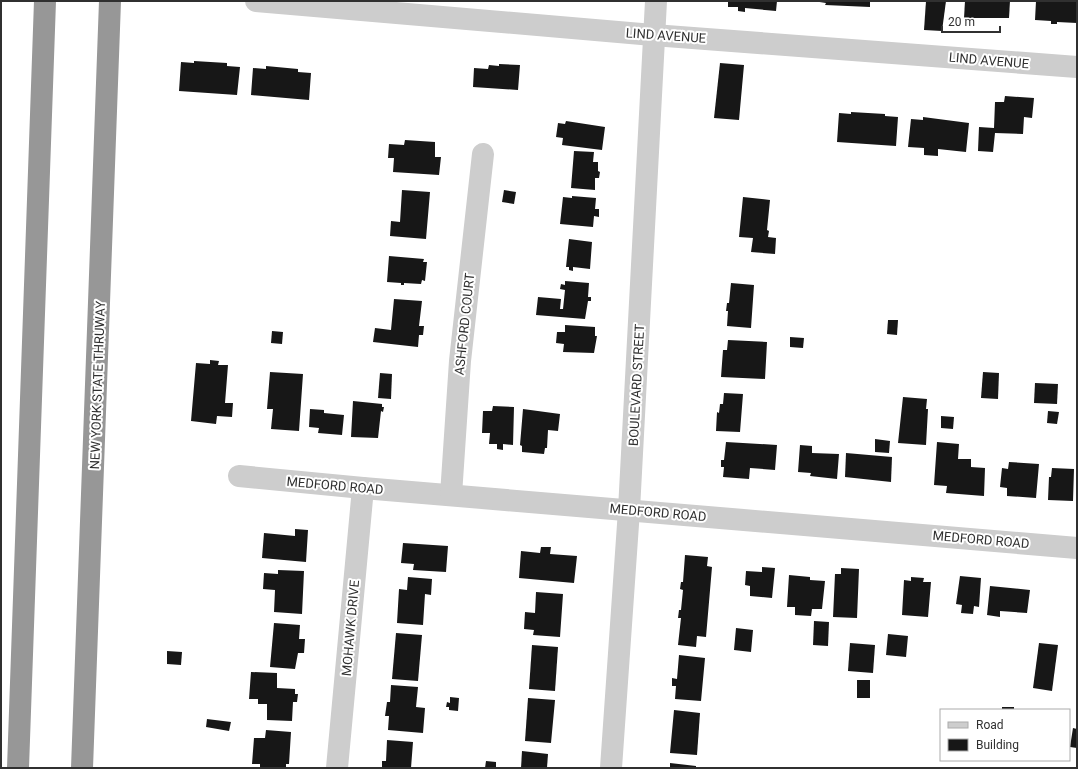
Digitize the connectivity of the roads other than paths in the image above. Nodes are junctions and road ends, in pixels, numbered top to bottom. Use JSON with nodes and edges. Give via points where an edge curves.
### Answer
{"nodes":[{"id":1,"x":45,"y":1,"type":"edge"},
{"id":2,"x":110,"y":1,"type":"edge"},
{"id":3,"x":256,"y":1,"type":"edge"},
{"id":4,"x":656,"y":1,"type":"edge"},
{"id":5,"x":653,"y":34,"type":"junction"},
{"id":6,"x":1077,"y":67,"type":"edge"},
{"id":7,"x":483,"y":154,"type":"dead end"},
{"id":8,"x":239,"y":476,"type":"dead end"},
{"id":9,"x":363,"y":488,"type":"junction"},
{"id":10,"x":451,"y":495,"type":"junction"},
{"id":11,"x":630,"y":510,"type":"junction"},
{"id":12,"x":1077,"y":548,"type":"edge"},
{"id":13,"x":18,"y":768,"type":"edge"},
{"id":14,"x":82,"y":768,"type":"edge"},
{"id":15,"x":337,"y":768,"type":"edge"},
{"id":16,"x":611,"y":768,"type":"edge"}],
"edges":[{"from":1,"to":13,"type":"highway"},
{"from":2,"to":14,"type":"highway","name":"NEW YORK STATE THRUWAY"},
{"from":3,"to":5,"type":"street","name":"LIND AVENUE"},
{"from":4,"to":5,"type":"street","name":"BOULEVARD STREET"},
{"from":5,"to":6,"type":"street","name":"LIND AVENUE"},
{"from":5,"to":11,"type":"street","name":"BOULEVARD STREET"},
{"from":7,"to":10,"type":"street","name":"ASHFORD COURT","via":[[460,361]]},
{"from":8,"to":9,"type":"street","name":"MEDFORD ROAD"},
{"from":9,"to":10,"type":"street","name":"MEDFORD ROAD"},
{"from":9,"to":15,"type":"street","name":"MOHAWK DRIVE"},
{"from":10,"to":11,"type":"street","name":"MEDFORD ROAD"},
{"from":11,"to":12,"type":"street","name":"MEDFORD ROAD"},
{"from":11,"to":16,"type":"street","name":"BOULEVARD STREET"}]}
